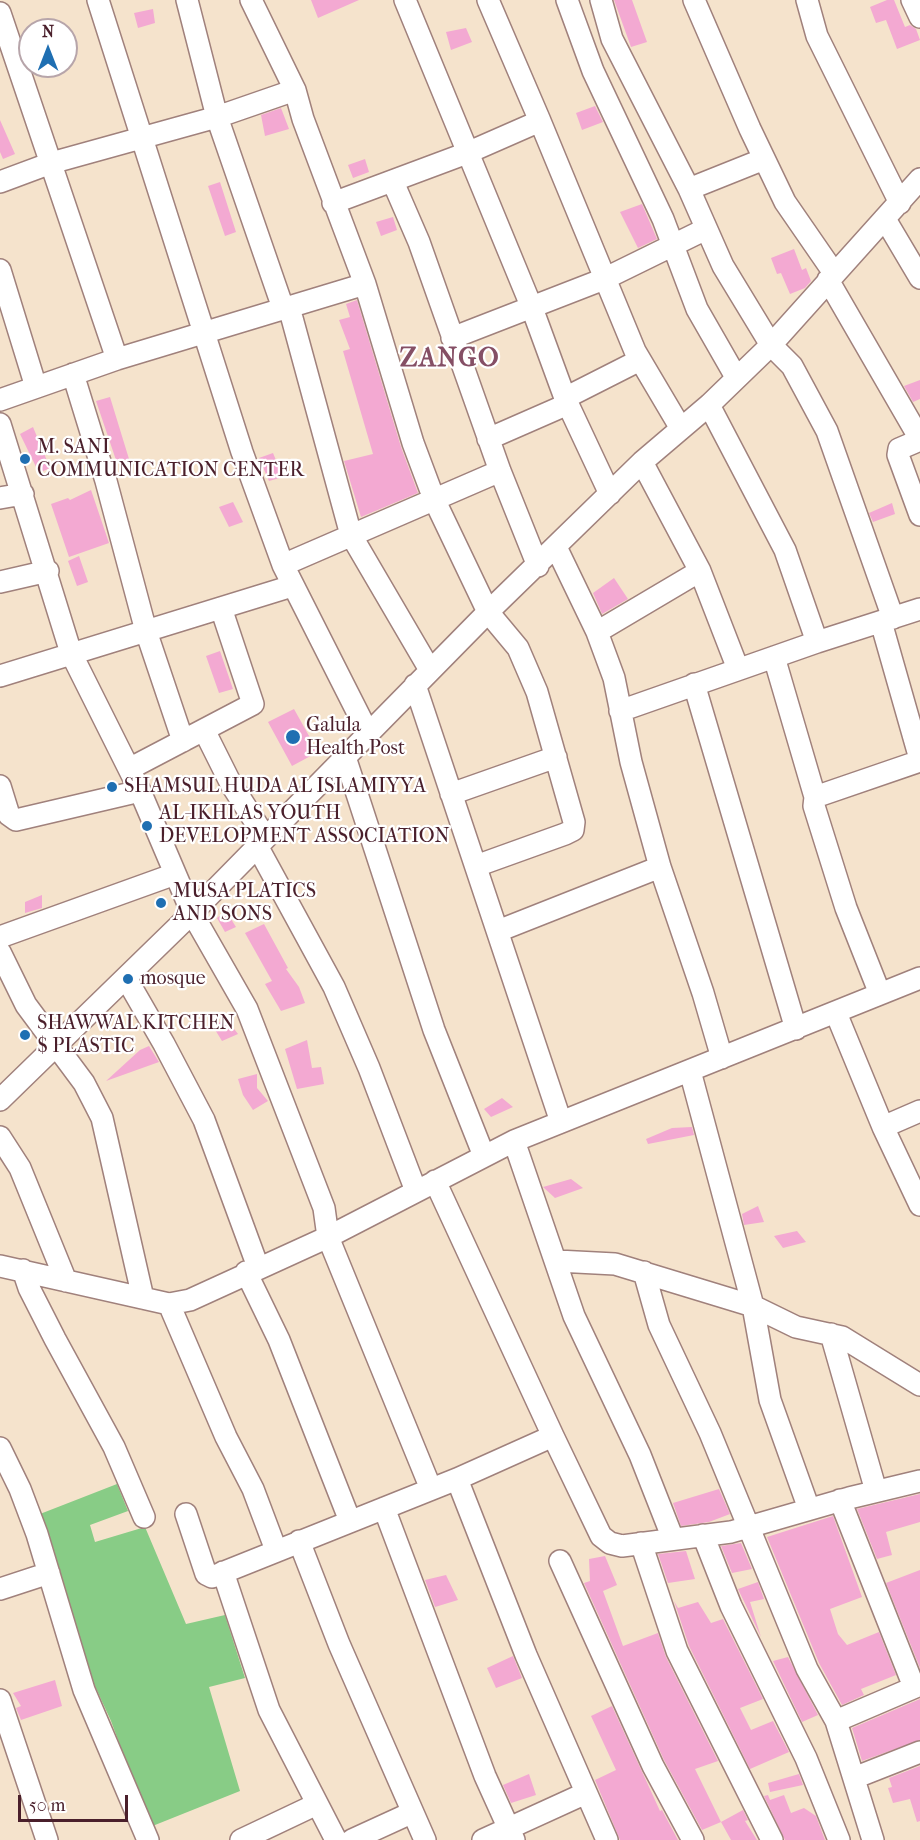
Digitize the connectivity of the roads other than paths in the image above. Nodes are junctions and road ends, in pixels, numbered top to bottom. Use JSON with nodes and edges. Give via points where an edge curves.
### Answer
{"nodes":[{"id":1,"x":98,"y":0,"type":"edge"},
{"id":2,"x":187,"y":0,"type":"edge"},
{"id":3,"x":251,"y":0,"type":"edge"},
{"id":4,"x":405,"y":0,"type":"edge"},
{"id":5,"x":488,"y":0,"type":"edge"},
{"id":6,"x":567,"y":0,"type":"edge"},
{"id":7,"x":601,"y":0,"type":"edge"},
{"id":8,"x":694,"y":0,"type":"edge"},
{"id":9,"x":807,"y":0,"type":"edge"},
{"id":10,"x":912,"y":0,"type":"edge"},
{"id":11,"x":0,"y":13,"type":"edge"},
{"id":12,"x":920,"y":17,"type":"edge"},
{"id":13,"x":295,"y":90,"type":"junction"},
{"id":14,"x":217,"y":117,"type":"junction"},
{"id":15,"x":540,"y":121,"type":"junction"},
{"id":16,"x":140,"y":137,"type":"junction"},
{"id":17,"x":467,"y":153,"type":"junction"},
{"id":18,"x":764,"y":159,"type":"junction"},
{"id":19,"x":51,"y":163,"type":"junction"},
{"id":20,"x":920,"y":179,"type":"edge"},
{"id":21,"x":0,"y":182,"type":"edge"},
{"id":22,"x":393,"y":182,"type":"junction"},
{"id":23,"x":689,"y":189,"type":"junction"},
{"id":24,"x":333,"y":203,"type":"junction"},
{"id":25,"x":900,"y":203,"type":"junction"},
{"id":26,"x":885,"y":219,"type":"junction"},
{"id":27,"x":706,"y":229,"type":"junction"},
{"id":28,"x":672,"y":245,"type":"junction"},
{"id":29,"x":0,"y":270,"type":"edge"},
{"id":30,"x":831,"y":276,"type":"junction"},
{"id":31,"x":920,"y":278,"type":"edge"},
{"id":32,"x":604,"y":279,"type":"junction"},
{"id":33,"x":365,"y":284,"type":"junction"},
{"id":34,"x":286,"y":308,"type":"junction"},
{"id":35,"x":532,"y":308,"type":"junction"},
{"id":36,"x":204,"y":332,"type":"junction"},
{"id":37,"x":453,"y":338,"type":"junction"},
{"id":38,"x":771,"y":345,"type":"junction"},
{"id":39,"x":117,"y":359,"type":"junction"},
{"id":40,"x":640,"y":360,"type":"junction"},
{"id":41,"x":73,"y":374,"type":"junction"},
{"id":42,"x":736,"y":377,"type":"junction"},
{"id":43,"x":36,"y":387,"type":"junction"},
{"id":44,"x":0,"y":400,"type":"edge"},
{"id":45,"x":566,"y":401,"type":"junction"},
{"id":46,"x":709,"y":405,"type":"junction"},
{"id":47,"x":0,"y":424,"type":"edge"},
{"id":48,"x":680,"y":427,"type":"junction"},
{"id":49,"x":489,"y":439,"type":"junction"},
{"id":50,"x":920,"y":440,"type":"edge"},
{"id":51,"x":642,"y":462,"type":"junction"},
{"id":52,"x":500,"y":471,"type":"junction"},
{"id":53,"x":22,"y":494,"type":"junction"},
{"id":54,"x":610,"y":494,"type":"junction"},
{"id":55,"x":0,"y":498,"type":"edge"},
{"id":56,"x":434,"y":499,"type":"junction"},
{"id":57,"x":920,"y":515,"type":"edge"},
{"id":58,"x":351,"y":535,"type":"junction"},
{"id":59,"x":556,"y":547,"type":"junction"},
{"id":60,"x":283,"y":565,"type":"junction"},
{"id":61,"x":538,"y":566,"type":"junction"},
{"id":62,"x":48,"y":571,"type":"junction"},
{"id":63,"x":700,"y":571,"type":"junction"},
{"id":64,"x":0,"y":582,"type":"edge"},
{"id":65,"x":292,"y":586,"type":"junction"},
{"id":66,"x":221,"y":608,"type":"junction"},
{"id":67,"x":920,"y":609,"type":"edge"},
{"id":68,"x":488,"y":612,"type":"junction"},
{"id":69,"x":887,"y":620,"type":"junction"},
{"id":70,"x":146,"y":631,"type":"junction"},
{"id":71,"x":597,"y":632,"type":"junction"},
{"id":72,"x":817,"y":642,"type":"junction"},
{"id":73,"x":71,"y":653,"type":"junction"},
{"id":74,"x":774,"y":657,"type":"junction"},
{"id":75,"x":738,"y":669,"type":"junction"},
{"id":76,"x":430,"y":670,"type":"junction"},
{"id":77,"x":0,"y":676,"type":"edge"},
{"id":78,"x":694,"y":684,"type":"junction"},
{"id":79,"x":415,"y":685,"type":"junction"},
{"id":80,"x":620,"y":711,"type":"junction"},
{"id":81,"x":204,"y":730,"type":"junction"},
{"id":82,"x":368,"y":733,"type":"junction"},
{"id":83,"x":183,"y":741,"type":"junction"},
{"id":84,"x":345,"y":757,"type":"junction"},
{"id":85,"x":556,"y":757,"type":"junction"},
{"id":86,"x":920,"y":760,"type":"edge"},
{"id":87,"x":129,"y":769,"type":"junction"},
{"id":88,"x":0,"y":786,"type":"edge"},
{"id":89,"x":140,"y":791,"type":"junction"},
{"id":90,"x":451,"y":794,"type":"junction"},
{"id":91,"x":815,"y":797,"type":"junction"},
{"id":92,"x":260,"y":841,"type":"junction"},
{"id":93,"x":476,"y":866,"type":"junction"},
{"id":94,"x":660,"y":867,"type":"junction"},
{"id":95,"x":175,"y":874,"type":"junction"},
{"id":96,"x":192,"y":913,"type":"junction"},
{"id":97,"x":498,"y":931,"type":"junction"},
{"id":98,"x":0,"y":937,"type":"edge"},
{"id":99,"x":0,"y":952,"type":"edge"},
{"id":100,"x":126,"y":978,"type":"junction"},
{"id":101,"x":920,"y":978,"type":"edge"},
{"id":102,"x":880,"y":994,"type":"junction"},
{"id":103,"x":836,"y":1013,"type":"junction"},
{"id":104,"x":796,"y":1029,"type":"junction"},
{"id":105,"x":58,"y":1045,"type":"junction"},
{"id":106,"x":722,"y":1058,"type":"junction"},
{"id":107,"x":690,"y":1071,"type":"junction"},
{"id":108,"x":0,"y":1100,"type":"edge"},
{"id":109,"x":920,"y":1111,"type":"edge"},
{"id":110,"x":561,"y":1122,"type":"junction"},
{"id":111,"x":883,"y":1127,"type":"junction"},
{"id":112,"x":0,"y":1137,"type":"edge"},
{"id":113,"x":514,"y":1141,"type":"junction"},
{"id":114,"x":484,"y":1156,"type":"junction"},
{"id":115,"x":435,"y":1181,"type":"junction"},
{"id":116,"x":416,"y":1191,"type":"junction"},
{"id":117,"x":920,"y":1205,"type":"edge"},
{"id":118,"x":328,"y":1237,"type":"junction"},
{"id":119,"x":557,"y":1261,"type":"junction"},
{"id":120,"x":0,"y":1266,"type":"edge"},
{"id":121,"x":23,"y":1270,"type":"junction"},
{"id":122,"x":252,"y":1270,"type":"junction"},
{"id":123,"x":644,"y":1272,"type":"junction"},
{"id":124,"x":66,"y":1281,"type":"junction"},
{"id":125,"x":143,"y":1298,"type":"junction"},
{"id":126,"x":169,"y":1304,"type":"junction"},
{"id":127,"x":753,"y":1306,"type":"junction"},
{"id":128,"x":831,"y":1334,"type":"junction"},
{"id":129,"x":920,"y":1385,"type":"edge"},
{"id":130,"x":553,"y":1436,"type":"junction"},
{"id":131,"x":0,"y":1448,"type":"edge"},
{"id":132,"x":457,"y":1479,"type":"junction"},
{"id":133,"x":920,"y":1481,"type":"edge"},
{"id":134,"x":431,"y":1490,"type":"junction"},
{"id":135,"x":876,"y":1491,"type":"junction"},
{"id":136,"x":840,"y":1500,"type":"junction"},
{"id":137,"x":384,"y":1508,"type":"junction"},
{"id":138,"x":809,"y":1509,"type":"junction"},
{"id":139,"x":186,"y":1514,"type":"dead end"},
{"id":140,"x":144,"y":1517,"type":"dead end"},
{"id":141,"x":350,"y":1521,"type":"junction"},
{"id":142,"x":748,"y":1527,"type":"junction"},
{"id":143,"x":703,"y":1535,"type":"junction"},
{"id":144,"x":673,"y":1539,"type":"junction"},
{"id":145,"x":298,"y":1541,"type":"junction"},
{"id":146,"x":640,"y":1543,"type":"junction"},
{"id":147,"x":276,"y":1550,"type":"junction"},
{"id":148,"x":560,"y":1561,"type":"dead end"},
{"id":149,"x":224,"y":1572,"type":"junction"},
{"id":150,"x":49,"y":1573,"type":"junction"},
{"id":151,"x":0,"y":1589,"type":"edge"},
{"id":152,"x":917,"y":1686,"type":"edge"},
{"id":153,"x":0,"y":1700,"type":"edge"},
{"id":154,"x":836,"y":1721,"type":"junction"},
{"id":155,"x":920,"y":1752,"type":"edge"},
{"id":156,"x":854,"y":1778,"type":"junction"},
{"id":157,"x":586,"y":1793,"type":"junction"},
{"id":158,"x":316,"y":1804,"type":"junction"},
{"id":159,"x":411,"y":1813,"type":"junction"},
{"id":160,"x":511,"y":1834,"type":"edge"},
{"id":161,"x":47,"y":1840,"type":"edge"},
{"id":162,"x":148,"y":1840,"type":"edge"},
{"id":163,"x":242,"y":1840,"type":"edge"},
{"id":164,"x":336,"y":1840,"type":"edge"},
{"id":165,"x":352,"y":1840,"type":"edge"},
{"id":166,"x":425,"y":1840,"type":"edge"},
{"id":167,"x":483,"y":1840,"type":"edge"},
{"id":168,"x":607,"y":1840,"type":"edge"},
{"id":169,"x":693,"y":1840,"type":"edge"},
{"id":170,"x":772,"y":1840,"type":"edge"},
{"id":171,"x":839,"y":1840,"type":"edge"},
{"id":172,"x":873,"y":1840,"type":"edge"}],
"edges":[{"from":1,"to":16,"type":"street"},
{"from":2,"to":14,"type":"street"},
{"from":3,"to":13,"type":"street"},
{"from":4,"to":17,"type":"street"},
{"from":5,"to":15,"type":"street"},
{"from":6,"to":28,"type":"street","via":[[593,70]]},
{"from":7,"to":23,"type":"street","via":[[612,39]]},
{"from":8,"to":18,"type":"street"},
{"from":9,"to":25,"type":"street","via":[[817,36]]},
{"from":10,"to":12,"type":"street"},
{"from":11,"to":19,"type":"street"},
{"from":13,"to":14,"type":"street"},
{"from":13,"to":24,"type":"street"},
{"from":14,"to":16,"type":"street"},
{"from":14,"to":34,"type":"street"},
{"from":15,"to":17,"type":"street"},
{"from":15,"to":32,"type":"street"},
{"from":16,"to":19,"type":"street"},
{"from":16,"to":36,"type":"street"},
{"from":17,"to":22,"type":"street"},
{"from":17,"to":35,"type":"street"},
{"from":18,"to":23,"type":"street"},
{"from":18,"to":30,"type":"street","via":[[785,202]]},
{"from":19,"to":21,"type":"street"},
{"from":19,"to":39,"type":"street"},
{"from":20,"to":25,"type":"street"},
{"from":22,"to":24,"type":"street"},
{"from":22,"to":37,"type":"street"},
{"from":23,"to":27,"type":"street"},
{"from":24,"to":33,"type":"street"},
{"from":25,"to":26,"type":"street"},
{"from":26,"to":30,"type":"street"},
{"from":26,"to":31,"type":"street"},
{"from":27,"to":28,"type":"street"},
{"from":27,"to":38,"type":"street","via":[[723,266]]},
{"from":28,"to":32,"type":"street"},
{"from":28,"to":42,"type":"street","via":[[697,309]]},
{"from":29,"to":43,"type":"street"},
{"from":30,"to":38,"type":"street"},
{"from":30,"to":50,"type":"street"},
{"from":32,"to":35,"type":"street"},
{"from":32,"to":40,"type":"street"},
{"from":33,"to":34,"type":"street"},
{"from":33,"to":56,"type":"street"},
{"from":34,"to":36,"type":"street"},
{"from":34,"to":58,"type":"street"},
{"from":35,"to":37,"type":"street"},
{"from":35,"to":45,"type":"street"},
{"from":36,"to":39,"type":"street"},
{"from":36,"to":60,"type":"street"},
{"from":37,"to":49,"type":"street"},
{"from":38,"to":42,"type":"street"},
{"from":38,"to":69,"type":"street","via":[[792,366],[827,431]]},
{"from":39,"to":41,"type":"street"},
{"from":40,"to":45,"type":"street"},
{"from":40,"to":48,"type":"street"},
{"from":41,"to":43,"type":"street"},
{"from":41,"to":70,"type":"street"},
{"from":42,"to":46,"type":"street"},
{"from":43,"to":44,"type":"street"},
{"from":45,"to":49,"type":"street"},
{"from":45,"to":54,"type":"street"},
{"from":46,"to":48,"type":"street"},
{"from":46,"to":72,"type":"street","via":[[785,550]]},
{"from":47,"to":53,"type":"street"},
{"from":48,"to":51,"type":"street"},
{"from":49,"to":52,"type":"street"},
{"from":50,"to":57,"type":"street","via":[[899,449],[898,455]]},
{"from":51,"to":54,"type":"street"},
{"from":51,"to":63,"type":"street"},
{"from":52,"to":56,"type":"street"},
{"from":52,"to":61,"type":"street"},
{"from":53,"to":55,"type":"street"},
{"from":53,"to":62,"type":"street"},
{"from":54,"to":59,"type":"street"},
{"from":56,"to":58,"type":"street"},
{"from":56,"to":68,"type":"street"},
{"from":58,"to":60,"type":"street"},
{"from":58,"to":76,"type":"street"},
{"from":59,"to":61,"type":"street"},
{"from":59,"to":71,"type":"street"},
{"from":60,"to":65,"type":"street"},
{"from":61,"to":68,"type":"street"},
{"from":62,"to":64,"type":"street"},
{"from":62,"to":73,"type":"street"},
{"from":63,"to":71,"type":"street"},
{"from":63,"to":75,"type":"street"},
{"from":65,"to":66,"type":"street"},
{"from":65,"to":82,"type":"street"},
{"from":66,"to":70,"type":"street"},
{"from":66,"to":81,"type":"street","via":[[253,704]]},
{"from":67,"to":69,"type":"street"},
{"from":68,"to":76,"type":"street"},
{"from":68,"to":85,"type":"street","via":[[518,648],[537,692]]},
{"from":69,"to":72,"type":"street"},
{"from":69,"to":86,"type":"street"},
{"from":70,"to":73,"type":"street"},
{"from":70,"to":83,"type":"street"},
{"from":71,"to":80,"type":"street","via":[[614,678]]},
{"from":72,"to":74,"type":"street"},
{"from":73,"to":77,"type":"street"},
{"from":73,"to":87,"type":"street"},
{"from":74,"to":75,"type":"street"},
{"from":74,"to":91,"type":"street"},
{"from":75,"to":78,"type":"street"},
{"from":76,"to":79,"type":"street"},
{"from":78,"to":80,"type":"street"},
{"from":78,"to":104,"type":"street"},
{"from":79,"to":82,"type":"street"},
{"from":79,"to":90,"type":"street"},
{"from":80,"to":94,"type":"street"},
{"from":81,"to":83,"type":"street"},
{"from":81,"to":92,"type":"street"},
{"from":82,"to":84,"type":"street"},
{"from":83,"to":87,"type":"street"},
{"from":84,"to":92,"type":"street"},
{"from":84,"to":114,"type":"street","via":[[434,1030]]},
{"from":85,"to":90,"type":"street"},
{"from":85,"to":93,"type":"street","via":[[573,830]]},
{"from":86,"to":91,"type":"street"},
{"from":87,"to":89,"type":"street"},
{"from":88,"to":89,"type":"street","via":[[9,815],[16,820]]},
{"from":89,"to":95,"type":"street"},
{"from":90,"to":93,"type":"street"},
{"from":91,"to":102,"type":"street","via":[[814,806],[846,909]]},
{"from":92,"to":96,"type":"street"},
{"from":92,"to":116,"type":"street","via":[[334,987]]},
{"from":93,"to":97,"type":"street"},
{"from":94,"to":97,"type":"street"},
{"from":94,"to":106,"type":"street"},
{"from":95,"to":96,"type":"street"},
{"from":95,"to":98,"type":"street"},
{"from":96,"to":100,"type":"street"},
{"from":96,"to":118,"type":"street","via":[[247,1009],[324,1208]]},
{"from":97,"to":110,"type":"street"},
{"from":99,"to":105,"type":"street","via":[[26,1005]]},
{"from":100,"to":105,"type":"street"},
{"from":100,"to":122,"type":"street","via":[[204,1120]]},
{"from":101,"to":102,"type":"street"},
{"from":102,"to":103,"type":"street"},
{"from":103,"to":104,"type":"street"},
{"from":103,"to":111,"type":"street"},
{"from":104,"to":106,"type":"street"},
{"from":105,"to":108,"type":"street"},
{"from":105,"to":125,"type":"street","via":[[102,1118]]},
{"from":106,"to":107,"type":"street"},
{"from":107,"to":110,"type":"street"},
{"from":107,"to":127,"type":"street"},
{"from":109,"to":111,"type":"street"},
{"from":110,"to":113,"type":"street"},
{"from":111,"to":117,"type":"street"},
{"from":112,"to":124,"type":"street","via":[[20,1168]]},
{"from":113,"to":114,"type":"street"},
{"from":113,"to":119,"type":"street"},
{"from":114,"to":115,"type":"street"},
{"from":115,"to":116,"type":"street"},
{"from":115,"to":130,"type":"street"},
{"from":116,"to":118,"type":"street"},
{"from":118,"to":122,"type":"street"},
{"from":118,"to":134,"type":"street"},
{"from":119,"to":123,"type":"street","via":[[615,1264]]},
{"from":119,"to":144,"type":"street","via":[[574,1316],[640,1455]]},
{"from":120,"to":121,"type":"street"},
{"from":121,"to":124,"type":"street"},
{"from":121,"to":140,"type":"street","via":[[49,1329],[114,1447]]},
{"from":122,"to":126,"type":"street","via":[[190,1300]]},
{"from":122,"to":141,"type":"street"},
{"from":123,"to":127,"type":"street"},
{"from":123,"to":142,"type":"street","via":[[659,1325],[710,1433]]},
{"from":124,"to":125,"type":"street"},
{"from":125,"to":126,"type":"street"},
{"from":126,"to":147,"type":"street","via":[[226,1437],[253,1489]]},
{"from":127,"to":128,"type":"street","via":[[796,1327]]},
{"from":127,"to":138,"type":"street","via":[[770,1400]]},
{"from":128,"to":129,"type":"street","via":[[872,1354]]},
{"from":128,"to":135,"type":"street"},
{"from":130,"to":132,"type":"street"},
{"from":130,"to":146,"type":"street","via":[[601,1536],[610,1543]]},
{"from":131,"to":150,"type":"street","via":[[20,1490]]},
{"from":132,"to":134,"type":"street"},
{"from":132,"to":157,"type":"street","via":[[526,1655]]},
{"from":133,"to":135,"type":"street"},
{"from":134,"to":137,"type":"street"},
{"from":135,"to":136,"type":"street"},
{"from":136,"to":138,"type":"street"},
{"from":136,"to":152,"type":"street"},
{"from":137,"to":141,"type":"street"},
{"from":137,"to":160,"type":"street","via":[[485,1776]]},
{"from":138,"to":142,"type":"street"},
{"from":139,"to":149,"type":"street","via":[[206,1574],[212,1577]]},
{"from":141,"to":145,"type":"street"},
{"from":142,"to":143,"type":"street"},
{"from":142,"to":154,"type":"street","via":[[807,1669]]},
{"from":143,"to":144,"type":"street"},
{"from":143,"to":171,"type":"street","via":[[731,1606],[806,1758]]},
{"from":144,"to":146,"type":"street"},
{"from":145,"to":147,"type":"street"},
{"from":145,"to":159,"type":"street"},
{"from":146,"to":170,"type":"street","via":[[677,1651]]},
{"from":147,"to":149,"type":"street"},
{"from":148,"to":169,"type":"street","via":[[653,1766]]},
{"from":149,"to":158,"type":"street","via":[[269,1710]]},
{"from":150,"to":151,"type":"street"},
{"from":150,"to":162,"type":"street","via":[[84,1690]]},
{"from":152,"to":154,"type":"street"},
{"from":153,"to":161,"type":"street"},
{"from":154,"to":156,"type":"street"},
{"from":155,"to":156,"type":"street"},
{"from":156,"to":172,"type":"street"},
{"from":157,"to":160,"type":"street"},
{"from":157,"to":168,"type":"street"},
{"from":158,"to":163,"type":"street"},
{"from":158,"to":164,"type":"street"},
{"from":159,"to":165,"type":"street"},
{"from":159,"to":166,"type":"street"},
{"from":160,"to":167,"type":"street"}]}
